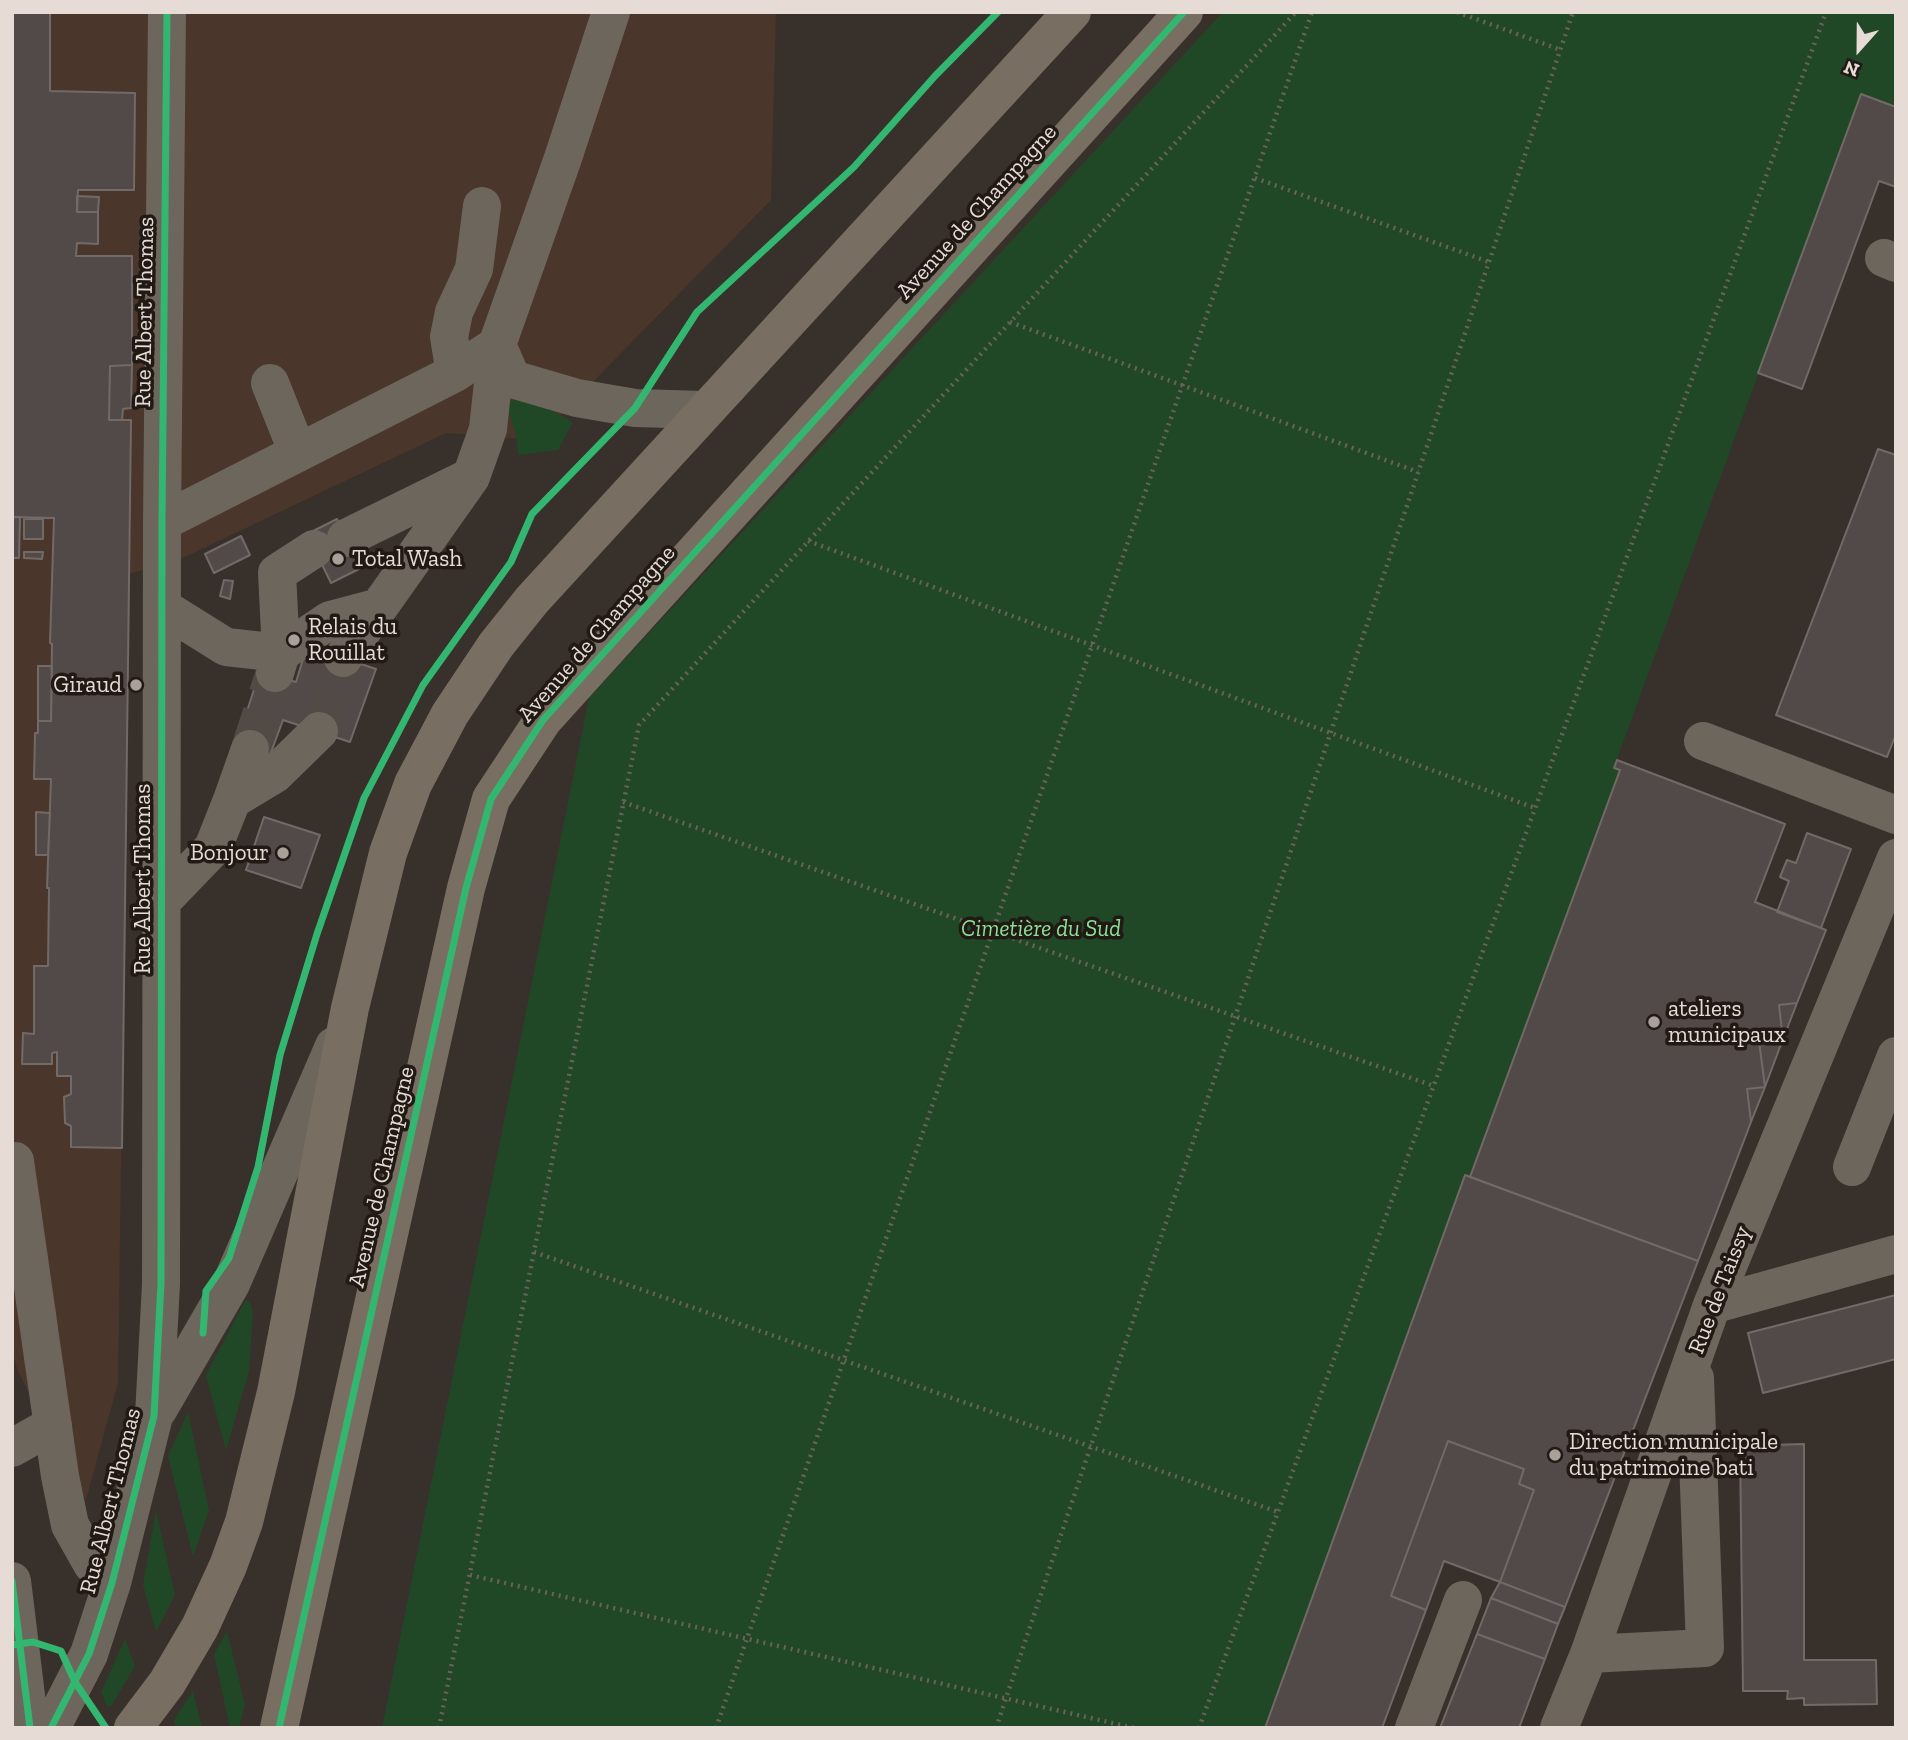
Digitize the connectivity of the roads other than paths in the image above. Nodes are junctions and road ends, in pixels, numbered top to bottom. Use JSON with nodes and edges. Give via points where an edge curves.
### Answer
{"nodes":[{"id":1,"x":167,"y":12,"type":"edge"},
{"id":2,"x":611,"y":12,"type":"edge"},
{"id":3,"x":1072,"y":12,"type":"edge"},
{"id":4,"x":1184,"y":12,"type":"edge"},
{"id":5,"x":482,"y":206,"type":"dead end"},
{"id":6,"x":497,"y":345,"type":"junction"},
{"id":7,"x":455,"y":373,"type":"junction"},
{"id":8,"x":270,"y":383,"type":"dead end"},
{"id":9,"x":704,"y":410,"type":"junction"},
{"id":10,"x":298,"y":453,"type":"junction"},
{"id":11,"x":471,"y":477,"type":"junction"},
{"id":12,"x":162,"y":522,"type":"junction"},
{"id":13,"x":162,"y":607,"type":"junction"},
{"id":14,"x":379,"y":607,"type":"junction"},
{"id":15,"x":343,"y":658,"type":"tunnel mouth"},
{"id":16,"x":278,"y":664,"type":"junction"},
{"id":17,"x":319,"y":731,"type":"tunnel mouth"},
{"id":18,"x":1703,"y":741,"type":"dead end"},
{"id":19,"x":250,"y":749,"type":"tunnel mouth"},
{"id":20,"x":232,"y":800,"type":"junction"},
{"id":21,"x":1896,"y":815,"type":"edge"},
{"id":22,"x":1894,"y":872,"type":"edge"},
{"id":23,"x":162,"y":901,"type":"junction"},
{"id":24,"x":350,"y":1008,"type":"junction"},
{"id":25,"x":1896,"y":1056,"type":"edge"},
{"id":26,"x":15,"y":1161,"type":"dead end"},
{"id":27,"x":1852,"y":1167,"type":"dead end"},
{"id":28,"x":1896,"y":1254,"type":"edge"},
{"id":29,"x":1712,"y":1305,"type":"junction"},
{"id":30,"x":1694,"y":1357,"type":"junction"},
{"id":31,"x":154,"y":1416,"type":"junction"},
{"id":32,"x":53,"y":1425,"type":"junction"},
{"id":33,"x":12,"y":1448,"type":"edge"},
{"id":34,"x":12,"y":1581,"type":"edge"},
{"id":35,"x":113,"y":1583,"type":"junction"},
{"id":36,"x":1462,"y":1600,"type":"dead end"},
{"id":37,"x":1589,"y":1654,"type":"junction"},
{"id":38,"x":30,"y":1728,"type":"edge"},
{"id":39,"x":51,"y":1728,"type":"edge"},
{"id":40,"x":133,"y":1728,"type":"edge"},
{"id":41,"x":279,"y":1728,"type":"edge"},
{"id":42,"x":1415,"y":1728,"type":"edge"},
{"id":43,"x":1559,"y":1728,"type":"edge"}],
"edges":[{"from":1,"to":12,"type":"street","name":"Rue Albert Thomas"},
{"from":2,"to":6,"type":"street"},
{"from":3,"to":9,"type":"main road"},
{"from":4,"to":41,"type":"main road","name":"Avenue de Champagne","via":[[543,720],[491,799],[466,888]]},
{"from":5,"to":7,"type":"street","via":[[474,269],[454,312],[449,337]]},
{"from":6,"to":7,"type":"street"},
{"from":6,"to":9,"type":"street","via":[[512,379],[577,398],[635,408]]},
{"from":6,"to":11,"type":"street","via":[[488,429]]},
{"from":7,"to":10,"type":"street"},
{"from":8,"to":10,"type":"street"},
{"from":9,"to":24,"type":"main road","via":[[532,600],[450,714],[413,784],[388,853]]},
{"from":10,"to":12,"type":"street"},
{"from":11,"to":14,"type":"street"},
{"from":11,"to":16,"type":"street","via":[[277,573]]},
{"from":12,"to":13,"type":"street","name":"Rue Albert Thomas"},
{"from":13,"to":16,"type":"street","via":[[226,647]]},
{"from":13,"to":23,"type":"street","name":"Rue Albert Thomas"},
{"from":14,"to":15,"type":"street"},
{"from":14,"to":16,"type":"street","via":[[330,620]]},
{"from":17,"to":20,"type":"street","via":[[275,774]]},
{"from":18,"to":21,"type":"street"},
{"from":19,"to":20,"type":"street"},
{"from":20,"to":23,"type":"street","via":[[214,848]]},
{"from":22,"to":29,"type":"street","name":"Rue de Taissy"},
{"from":23,"to":31,"type":"street","name":"Rue Albert Thomas","via":[[161,1284]]},
{"from":24,"to":31,"type":"street","via":[[231,1284]]},
{"from":24,"to":40,"type":"main road","via":[[276,1392],[244,1522],[200,1627]]},
{"from":25,"to":27,"type":"street"},
{"from":26,"to":32,"type":"street"},
{"from":28,"to":29,"type":"street"},
{"from":29,"to":30,"type":"street","name":"Rue de Taissy"},
{"from":30,"to":37,"type":"street","name":"Rue de Taissy"},
{"from":30,"to":37,"type":"street","via":[[1705,1648]]},
{"from":31,"to":35,"type":"street","name":"Rue Albert Thomas"},
{"from":32,"to":33,"type":"street"},
{"from":32,"to":35,"type":"street","via":[[70,1525],[92,1564]]},
{"from":34,"to":38,"type":"street"},
{"from":35,"to":39,"type":"street","name":"Rue Albert Thomas","via":[[89,1654]]},
{"from":36,"to":42,"type":"street"},
{"from":37,"to":43,"type":"street","name":"Rue de Taissy"}]}
